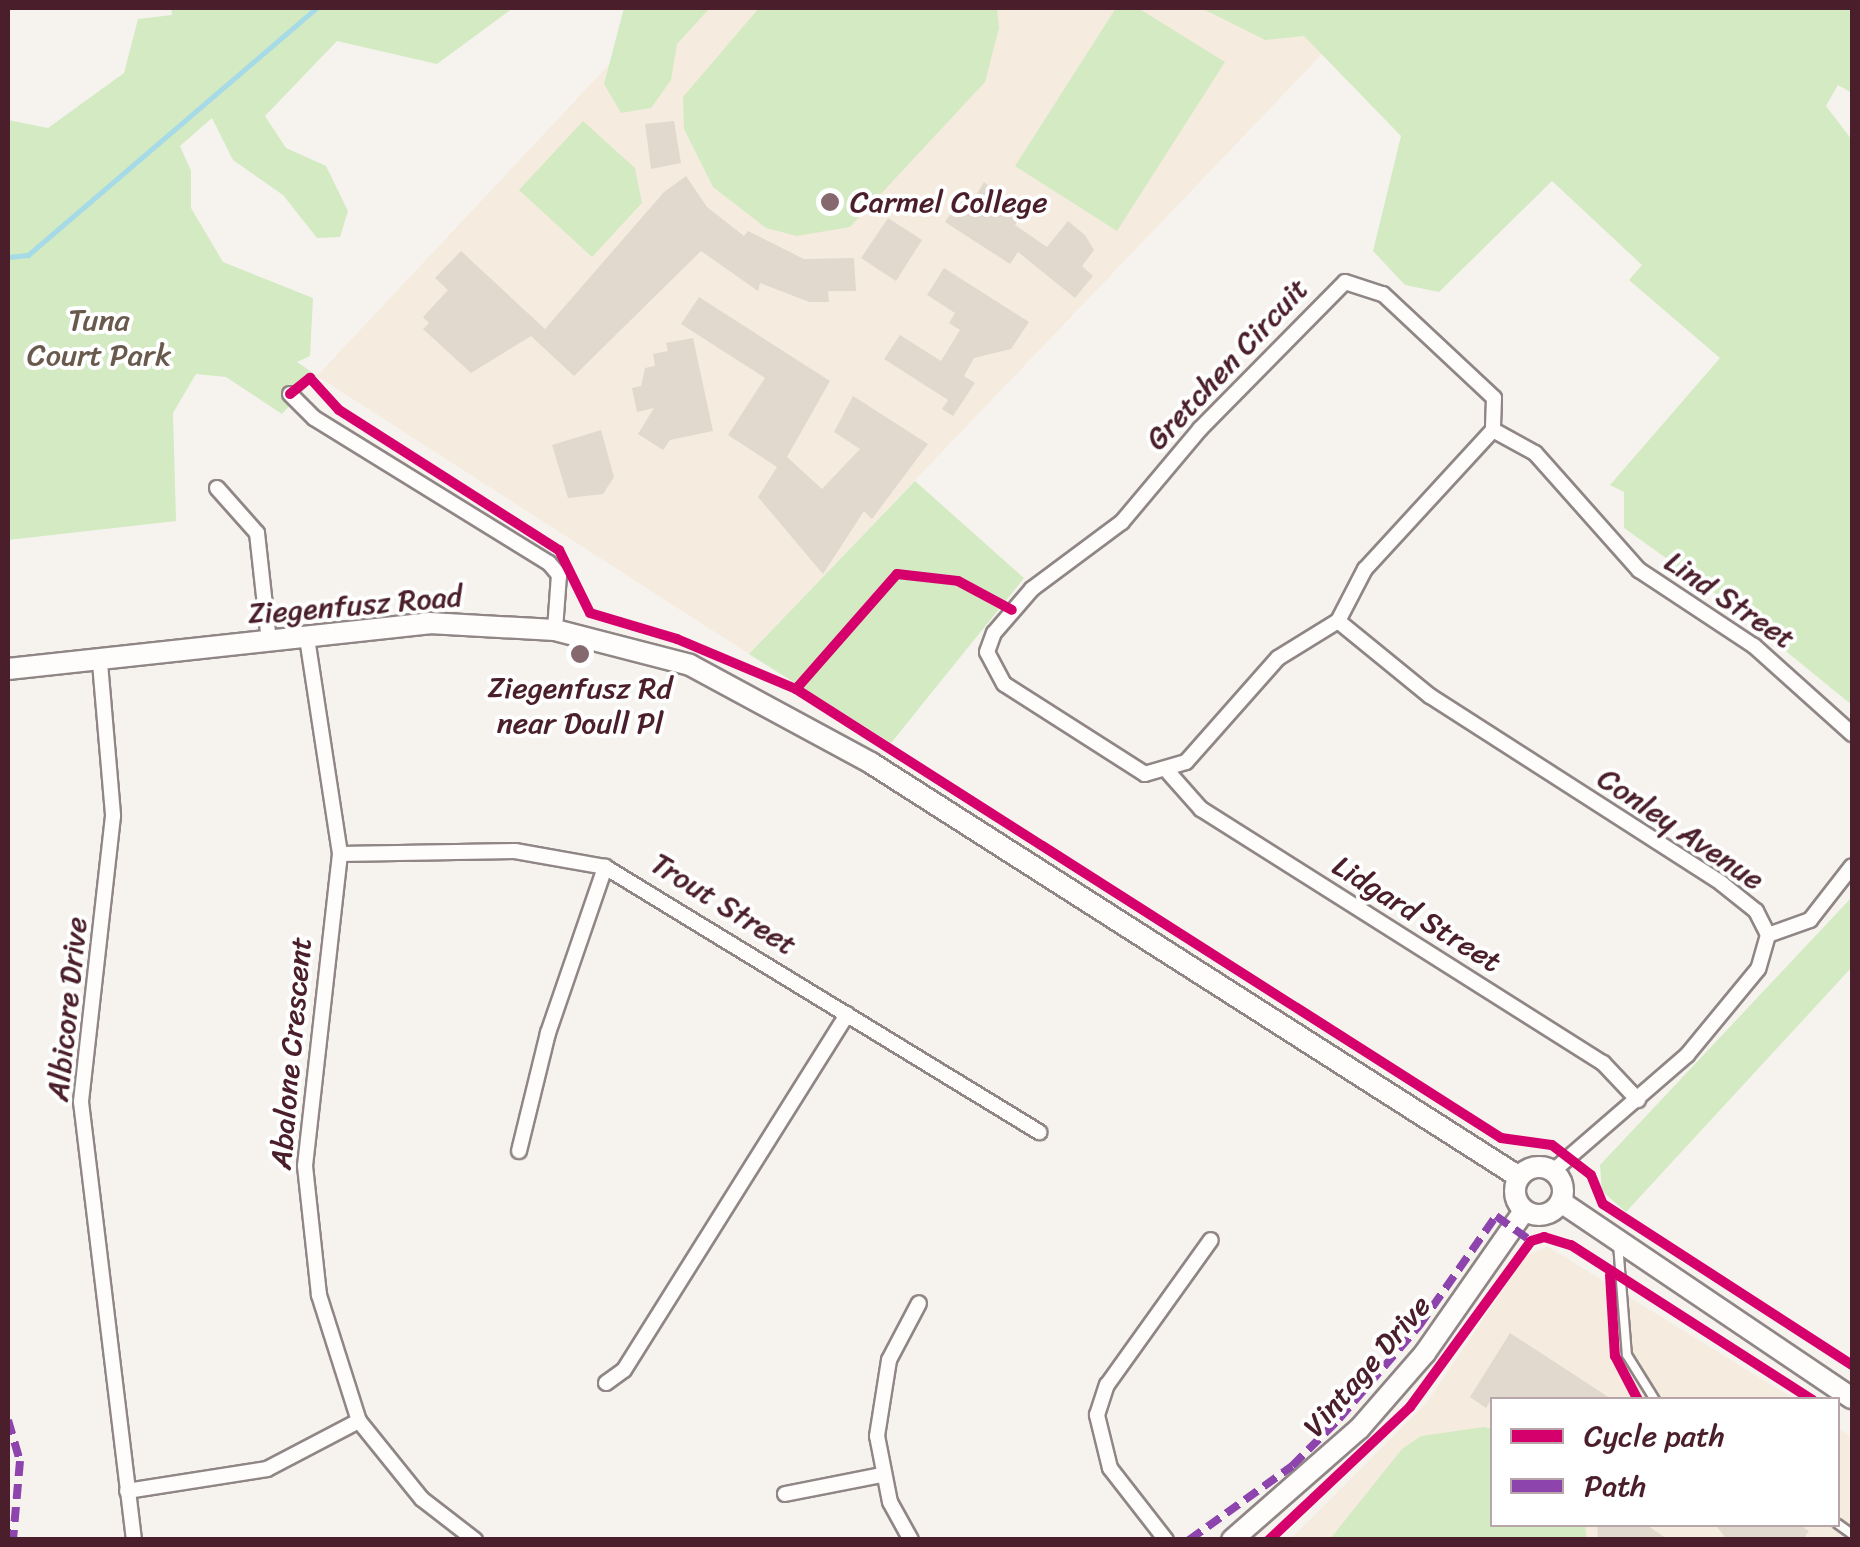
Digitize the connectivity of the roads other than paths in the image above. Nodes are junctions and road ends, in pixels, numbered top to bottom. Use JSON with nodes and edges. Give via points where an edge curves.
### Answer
{"nodes":[{"id":1,"x":290,"y":394,"type":"dead end"},
{"id":2,"x":1492,"y":430,"type":"junction"},
{"id":3,"x":217,"y":488,"type":"dead end"},
{"id":4,"x":1338,"y":622,"type":"junction"},
{"id":5,"x":555,"y":630,"type":"junction"},
{"id":6,"x":307,"y":638,"type":"junction"},
{"id":7,"x":269,"y":642,"type":"junction"},
{"id":8,"x":100,"y":663,"type":"junction"},
{"id":9,"x":8,"y":669,"type":"edge"},
{"id":10,"x":1852,"y":734,"type":"edge"},
{"id":11,"x":1169,"y":773,"type":"junction"},
{"id":12,"x":340,"y":854,"type":"junction"},
{"id":13,"x":1852,"y":866,"type":"edge"},
{"id":14,"x":605,"y":867,"type":"junction"},
{"id":15,"x":1768,"y":935,"type":"junction"},
{"id":16,"x":848,"y":1014,"type":"junction"},
{"id":17,"x":1638,"y":1100,"type":"junction"},
{"id":18,"x":1040,"y":1132,"type":"dead end"},
{"id":19,"x":519,"y":1151,"type":"dead end"},
{"id":20,"x":1552,"y":1171,"type":"junction"},
{"id":21,"x":1519,"y":1177,"type":"junction"},
{"id":22,"x":1561,"y":1202,"type":"junction"},
{"id":23,"x":1524,"y":1210,"type":"junction"},
{"id":24,"x":1211,"y":1240,"type":"dead end"},
{"id":25,"x":1618,"y":1243,"type":"junction"},
{"id":26,"x":919,"y":1303,"type":"dead end"},
{"id":27,"x":606,"y":1383,"type":"dead end"},
{"id":28,"x":1653,"y":1397,"type":"edge"},
{"id":29,"x":1852,"y":1398,"type":"edge"},
{"id":30,"x":359,"y":1421,"type":"junction"},
{"id":31,"x":882,"y":1475,"type":"junction"},
{"id":32,"x":127,"y":1491,"type":"junction"},
{"id":33,"x":785,"y":1494,"type":"dead end"},
{"id":34,"x":134,"y":1540,"type":"edge"},
{"id":35,"x":475,"y":1540,"type":"edge"},
{"id":36,"x":911,"y":1540,"type":"edge"},
{"id":37,"x":1166,"y":1540,"type":"edge"},
{"id":38,"x":1232,"y":1540,"type":"edge"}],
"edges":[{"from":1,"to":5,"type":"street","via":[[314,418],[549,563],[558,575]]},
{"from":2,"to":4,"type":"street","via":[[1365,569]]},
{"from":2,"to":10,"type":"street","name":"Lind Street","via":[[1535,453],[1639,570],[1754,646]]},
{"from":2,"to":11,"type":"street","name":"Gretchen Circuit","via":[[1494,398],[1383,294],[1345,282],[1200,429],[1122,522],[1012,610],[987,652],[1004,684],[1132,767]]},
{"from":3,"to":7,"type":"street","via":[[257,533]]},
{"from":4,"to":11,"type":"street","via":[[1278,658]]},
{"from":4,"to":15,"type":"street","name":"Conley Avenue","via":[[1430,696],[1721,883],[1756,911]]},
{"from":5,"to":6,"type":"street","name":"Ziegenfusz Road","via":[[429,622]]},
{"from":5,"to":21,"type":"street","name":"Ziegenfusz Road","via":[[690,665],[770,702]]},
{"from":6,"to":7,"type":"street","name":"Ziegenfusz Road"},
{"from":6,"to":12,"type":"street","name":"Abalone Crescent"},
{"from":7,"to":8,"type":"street","name":"Ziegenfusz Road"},
{"from":8,"to":9,"type":"street","name":"Ziegenfusz Road"},
{"from":8,"to":32,"type":"street","name":"Albicore Drive","via":[[114,816],[81,1102]]},
{"from":11,"to":17,"type":"street","name":"Lidgard Street","via":[[1200,809],[1603,1064]]},
{"from":12,"to":14,"type":"street","name":"Trout Street","via":[[514,851]]},
{"from":12,"to":30,"type":"street","name":"Abalone Crescent","via":[[305,1166],[319,1295]]},
{"from":13,"to":15,"type":"street","via":[[1810,920]]},
{"from":14,"to":16,"type":"street","name":"Trout Street"},
{"from":14,"to":19,"type":"street","via":[[548,1033]]},
{"from":15,"to":17,"type":"street","name":"Conley Avenue","via":[[1758,968],[1687,1056]]},
{"from":16,"to":18,"type":"street","name":"Trout Street"},
{"from":16,"to":27,"type":"street","via":[[624,1370]]},
{"from":17,"to":20,"type":"street","name":"Conley Avenue"},
{"from":20,"to":21,"type":"street","via":[[1533,1168]]},
{"from":20,"to":22,"type":"street","via":[[1562,1184]]},
{"from":21,"to":23,"type":"street","via":[[1514,1193]]},
{"from":22,"to":23,"type":"street","via":[[1545,1215]]},
{"from":22,"to":25,"type":"street"},
{"from":23,"to":38,"type":"street","name":"Vintage Drive","via":[[1426,1352],[1359,1429]]},
{"from":24,"to":37,"type":"street","via":[[1107,1385],[1097,1416],[1110,1468]]},
{"from":25,"to":28,"type":"lane","via":[[1627,1355]]},
{"from":25,"to":29,"type":"street"},
{"from":26,"to":31,"type":"street","via":[[889,1360],[880,1398]]},
{"from":30,"to":32,"type":"street","via":[[267,1469]]},
{"from":30,"to":35,"type":"street","name":"Abalone Crescent","via":[[422,1499]]},
{"from":31,"to":33,"type":"street"},
{"from":31,"to":36,"type":"street"},
{"from":32,"to":34,"type":"street","name":"Albicore Drive"}]}
